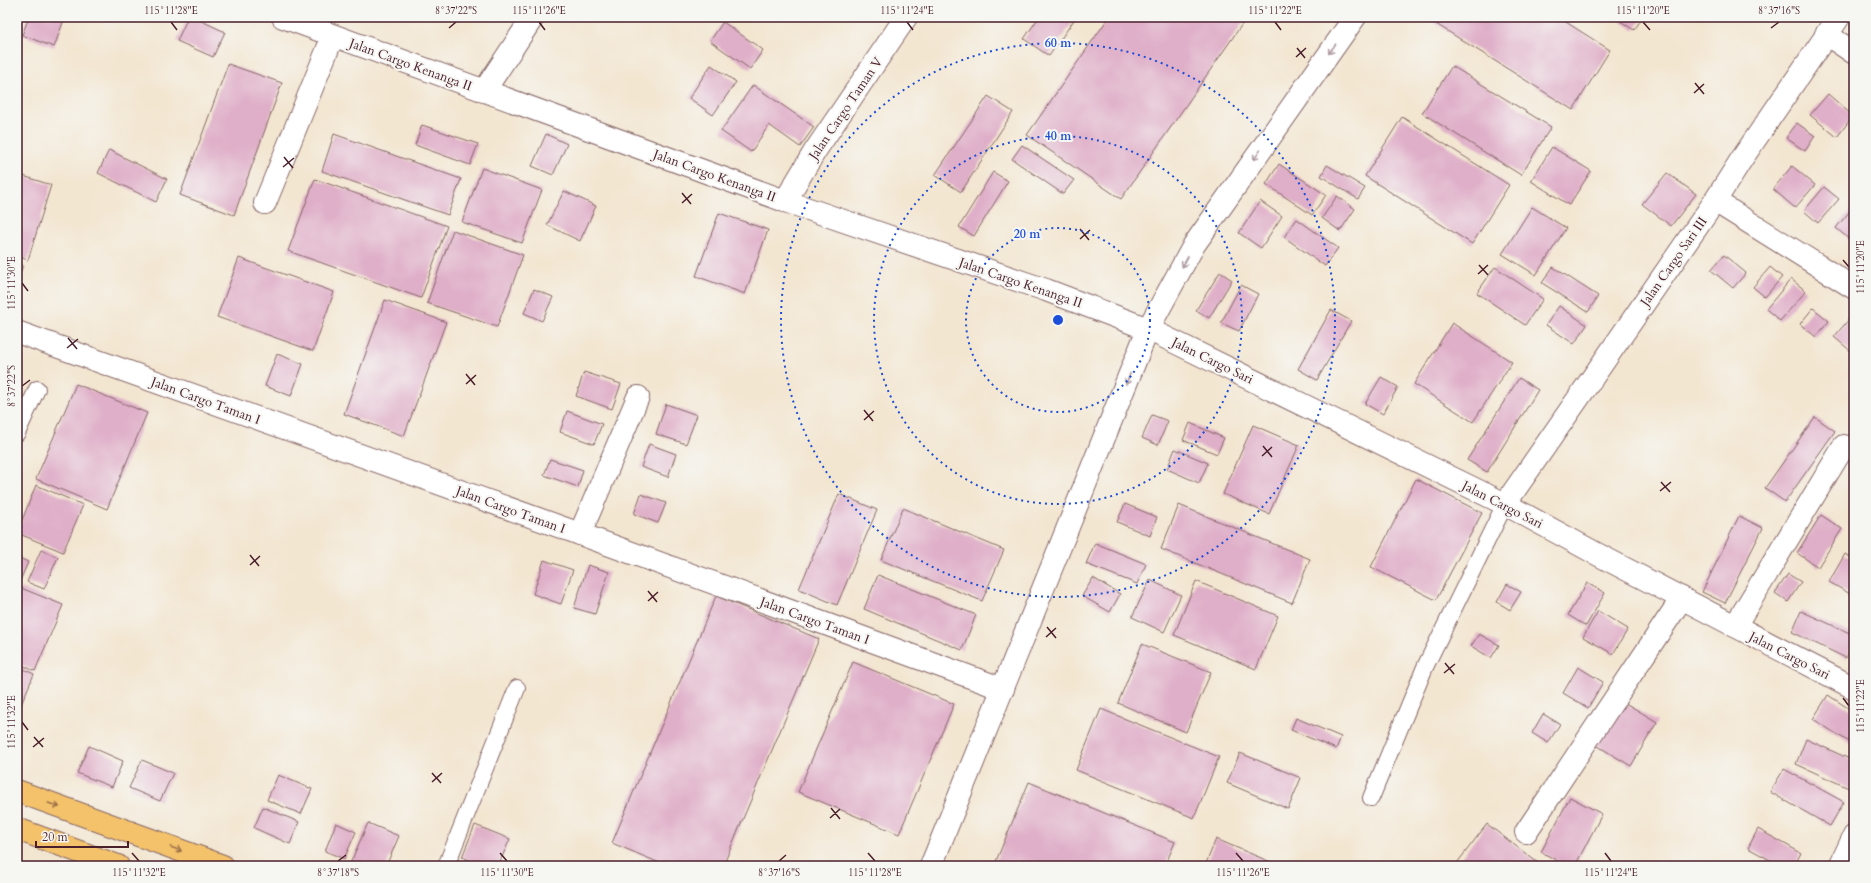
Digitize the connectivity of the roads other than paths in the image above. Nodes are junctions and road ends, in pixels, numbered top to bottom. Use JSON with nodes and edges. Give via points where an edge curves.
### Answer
{"nodes":[{"id":1,"x":283,"y":17,"type":"edge"},
{"id":2,"x":533,"y":17,"type":"edge"},
{"id":3,"x":906,"y":17,"type":"edge"},
{"id":4,"x":1355,"y":17,"type":"edge"},
{"id":5,"x":1839,"y":17,"type":"edge"},
{"id":6,"x":1826,"y":34,"type":"junction"},
{"id":7,"x":333,"y":36,"type":"junction"},
{"id":8,"x":1854,"y":53,"type":"edge"},
{"id":9,"x":484,"y":91,"type":"junction"},
{"id":10,"x":785,"y":201,"type":"junction"},
{"id":11,"x":1715,"y":201,"type":"junction"},
{"id":12,"x":265,"y":203,"type":"dead end"},
{"id":13,"x":1854,"y":288,"type":"edge"},
{"id":14,"x":1148,"y":329,"type":"junction"},
{"id":15,"x":17,"y":332,"type":"edge"},
{"id":16,"x":37,"y":389,"type":"dead end"},
{"id":17,"x":638,"y":397,"type":"dead end"},
{"id":18,"x":17,"y":433,"type":"edge"},
{"id":19,"x":1844,"y":446,"type":"dead end"},
{"id":20,"x":1505,"y":504,"type":"junction"},
{"id":21,"x":580,"y":534,"type":"junction"},
{"id":22,"x":1682,"y":598,"type":"junction"},
{"id":23,"x":1735,"y":626,"type":"junction"},
{"id":24,"x":517,"y":688,"type":"dead end"},
{"id":25,"x":1854,"y":688,"type":"edge"},
{"id":26,"x":1003,"y":689,"type":"junction"},
{"id":27,"x":17,"y":791,"type":"edge"},
{"id":28,"x":1371,"y":798,"type":"dead end"},
{"id":29,"x":17,"y":829,"type":"edge"},
{"id":30,"x":1526,"y":832,"type":"dead end"},
{"id":31,"x":1854,"y":836,"type":"edge"},
{"id":32,"x":118,"y":866,"type":"edge"},
{"id":33,"x":223,"y":866,"type":"edge"},
{"id":34,"x":446,"y":866,"type":"edge"},
{"id":35,"x":931,"y":866,"type":"edge"},
{"id":36,"x":1840,"y":866,"type":"edge"}],
"edges":[{"from":1,"to":7,"type":"street","name":"Jalan Cargo Kenanga II"},
{"from":2,"to":9,"type":"street"},
{"from":3,"to":10,"type":"street","name":"Jalan Cargo Taman V","via":[[815,151]]},
{"from":4,"to":14,"type":"street","one_way":true,"via":[[1194,245]]},
{"from":5,"to":6,"type":"street","name":"Jalan Cargo Sari III"},
{"from":6,"to":8,"type":"street"},
{"from":6,"to":11,"type":"street","name":"Jalan Cargo Sari III"},
{"from":7,"to":9,"type":"street","name":"Jalan Cargo Kenanga II"},
{"from":7,"to":12,"type":"street"},
{"from":9,"to":10,"type":"street","name":"Jalan Cargo Kenanga II"},
{"from":10,"to":14,"type":"street","name":"Jalan Cargo Kenanga II","via":[[1046,290]]},
{"from":11,"to":13,"type":"street"},
{"from":11,"to":20,"type":"street","name":"Jalan Cargo Sari III"},
{"from":14,"to":20,"type":"street","name":"Jalan Cargo Sari"},
{"from":14,"to":26,"type":"street","one_way":true},
{"from":15,"to":21,"type":"street","name":"Jalan Cargo Taman I"},
{"from":16,"to":18,"type":"lane"},
{"from":17,"to":21,"type":"street"},
{"from":19,"to":23,"type":"street"},
{"from":20,"to":22,"type":"street","name":"Jalan Cargo Sari"},
{"from":20,"to":28,"type":"lane","via":[[1425,667]]},
{"from":21,"to":26,"type":"street","name":"Jalan Cargo Taman I"},
{"from":22,"to":23,"type":"street","name":"Jalan Cargo Sari"},
{"from":22,"to":30,"type":"street"},
{"from":23,"to":25,"type":"street","name":"Jalan Cargo Sari"},
{"from":24,"to":34,"type":"lane"},
{"from":26,"to":35,"type":"street"},
{"from":27,"to":33,"type":"highway","one_way":true},
{"from":29,"to":32,"type":"highway"},
{"from":31,"to":36,"type":"street"}]}
